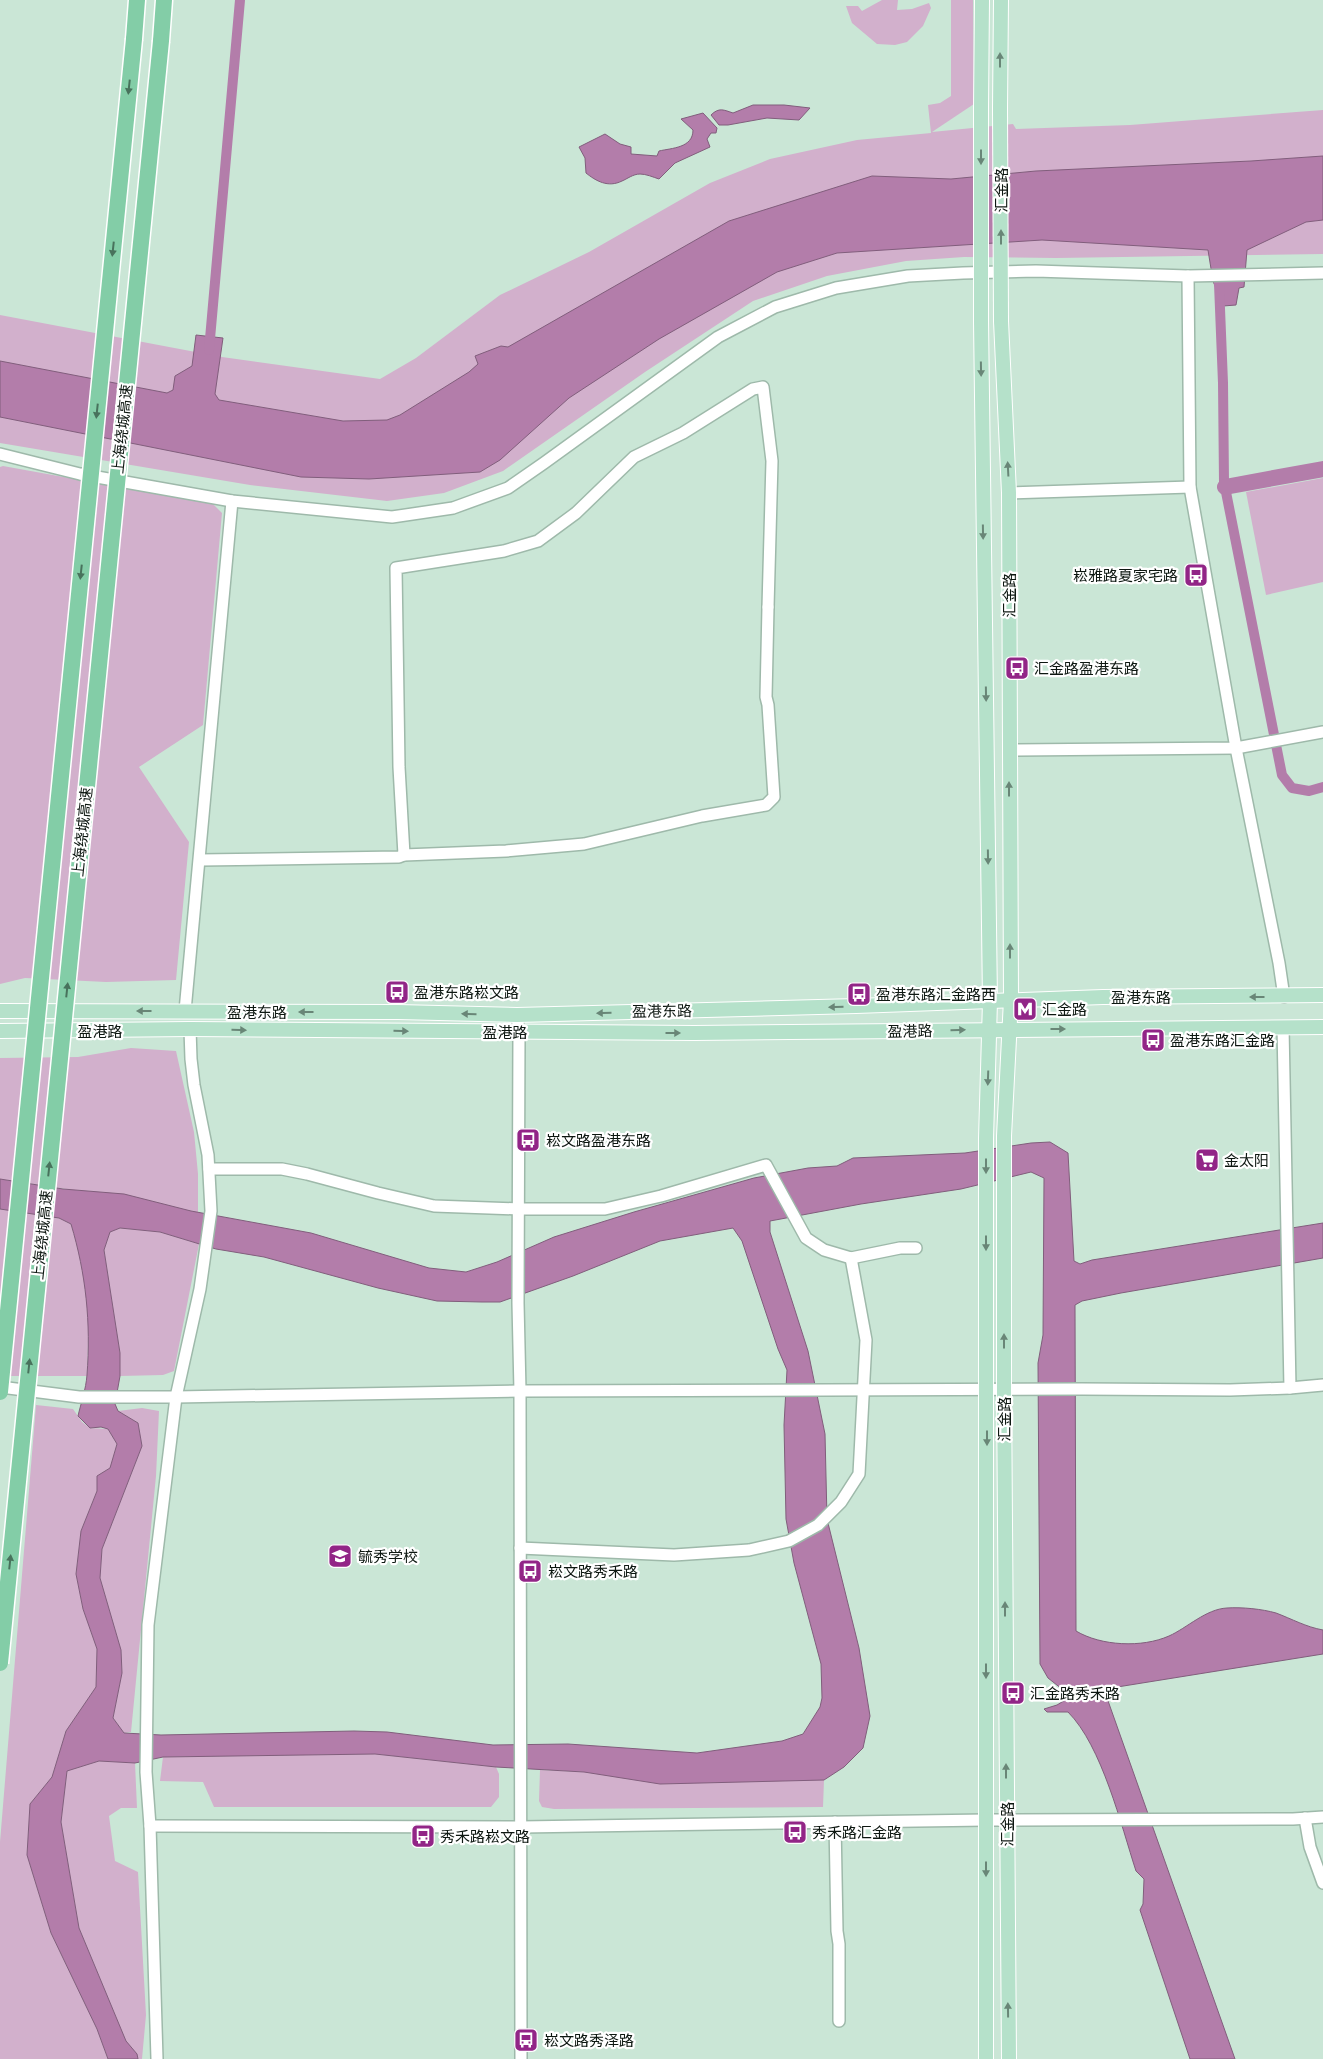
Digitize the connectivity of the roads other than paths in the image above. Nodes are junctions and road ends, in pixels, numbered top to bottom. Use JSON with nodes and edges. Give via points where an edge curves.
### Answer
{"nodes":[{"id":1,"x":137,"y":0,"type":"edge"},
{"id":2,"x":164,"y":0,"type":"edge"},
{"id":3,"x":982,"y":0,"type":"edge"},
{"id":4,"x":1000,"y":0,"type":"edge"},
{"id":5,"x":1323,"y":273,"type":"edge"},
{"id":6,"x":1188,"y":276,"type":"junction"},
{"id":7,"x":0,"y":454,"type":"edge"},
{"id":8,"x":1190,"y":487,"type":"junction"},
{"id":9,"x":1010,"y":493,"type":"junction"},
{"id":10,"x":232,"y":500,"type":"junction"},
{"id":11,"x":1323,"y":732,"type":"edge"},
{"id":12,"x":1236,"y":748,"type":"junction"},
{"id":13,"x":1009,"y":750,"type":"junction"},
{"id":14,"x":404,"y":855,"type":"junction"},
{"id":15,"x":200,"y":860,"type":"junction"},
{"id":16,"x":1323,"y":996,"type":"edge"},
{"id":17,"x":1284,"y":997,"type":"junction"},
{"id":18,"x":990,"y":1000,"type":"junction"},
{"id":19,"x":1011,"y":1000,"type":"junction"},
{"id":20,"x":0,"y":1011,"type":"edge"},
{"id":21,"x":185,"y":1011,"type":"junction"},
{"id":22,"x":517,"y":1015,"type":"junction"},
{"id":23,"x":1283,"y":1027,"type":"junction"},
{"id":24,"x":1323,"y":1027,"type":"edge"},
{"id":25,"x":190,"y":1029,"type":"junction"},
{"id":26,"x":1010,"y":1029,"type":"junction"},
{"id":27,"x":990,"y":1030,"type":"junction"},
{"id":28,"x":0,"y":1031,"type":"edge"},
{"id":29,"x":519,"y":1032,"type":"junction"},
{"id":30,"x":209,"y":1169,"type":"junction"},
{"id":31,"x":518,"y":1209,"type":"junction"},
{"id":32,"x":916,"y":1248,"type":"dead end"},
{"id":33,"x":851,"y":1258,"type":"junction"},
{"id":34,"x":1323,"y":1385,"type":"edge"},
{"id":35,"x":0,"y":1387,"type":"edge"},
{"id":36,"x":1290,"y":1388,"type":"junction"},
{"id":37,"x":987,"y":1389,"type":"junction"},
{"id":38,"x":1004,"y":1389,"type":"junction"},
{"id":39,"x":864,"y":1390,"type":"junction"},
{"id":40,"x":520,"y":1391,"type":"junction"},
{"id":41,"x":0,"y":1392,"type":"edge"},
{"id":42,"x":176,"y":1397,"type":"junction"},
{"id":43,"x":520,"y":1548,"type":"junction"},
{"id":44,"x":0,"y":1663,"type":"edge"},
{"id":45,"x":1323,"y":1817,"type":"edge"},
{"id":46,"x":1306,"y":1818,"type":"junction"},
{"id":47,"x":986,"y":1820,"type":"junction"},
{"id":48,"x":1006,"y":1820,"type":"junction"},
{"id":49,"x":835,"y":1822,"type":"junction"},
{"id":50,"x":150,"y":1826,"type":"junction"},
{"id":51,"x":521,"y":1827,"type":"junction"},
{"id":52,"x":1323,"y":1883,"type":"edge"},
{"id":53,"x":838,"y":2021,"type":"dead end"},
{"id":54,"x":157,"y":2059,"type":"edge"},
{"id":55,"x":521,"y":2059,"type":"edge"},
{"id":56,"x":986,"y":2059,"type":"edge"},
{"id":57,"x":1009,"y":2059,"type":"edge"}],
"edges":[{"from":1,"to":41,"type":"highway","name":"上海绕城高速","one_way":true,"bridge":true},
{"from":44,"to":2,"type":"highway","name":"上海绕城高速","one_way":true,"bridge":true},
{"from":3,"to":18,"type":"main road","name":"汇金路","one_way":true,"bridge":true,"via":[[980,321]]},
{"from":9,"to":4,"type":"main road","name":"汇金路","one_way":true,"bridge":true,"via":[[1001,321]]},
{"from":5,"to":6,"type":"street"},
{"from":6,"to":8,"type":"street"},
{"from":6,"to":10,"type":"street","via":[[1036,271],[963,273],[908,276],[836,288],[775,307],[718,337],[508,488],[453,508],[392,517]]},
{"from":7,"to":10,"type":"street","via":[[80,474]]},
{"from":8,"to":9,"type":"street"},
{"from":8,"to":12,"type":"street"},
{"from":9,"to":13,"type":"main road","name":"汇金路"},
{"from":10,"to":15,"type":"street"},
{"from":11,"to":12,"type":"street"},
{"from":12,"to":13,"type":"street"},
{"from":12,"to":17,"type":"street"},
{"from":19,"to":13,"type":"main road","name":"汇金路","one_way":true},
{"from":14,"to":14,"type":"street","via":[[584,844],[766,804],[774,797],[766,697],[772,461],[763,387],[753,388],[683,433],[634,457],[576,513],[538,541],[504,551],[396,568],[399,767]]},
{"from":14,"to":15,"type":"street"},
{"from":15,"to":21,"type":"street"},
{"from":16,"to":17,"type":"main road","name":"盈港东路"},
{"from":17,"to":19,"type":"main road","name":"盈港东路","one_way":true},
{"from":18,"to":19,"type":"main road","name":"盈港东路"},
{"from":18,"to":22,"type":"main road","name":"盈港东路","one_way":true},
{"from":18,"to":27,"type":"main road","name":"汇金路"},
{"from":19,"to":26,"type":"main road","name":"汇金路"},
{"from":21,"to":20,"type":"main road","name":"盈港东路","one_way":true},
{"from":22,"to":21,"type":"main road","name":"盈港东路","one_way":true},
{"from":22,"to":29,"type":"street"},
{"from":23,"to":24,"type":"main road","name":"盈港东路"},
{"from":26,"to":23,"type":"main road","name":"盈港东路","one_way":true},
{"from":23,"to":36,"type":"street"},
{"from":25,"to":28,"type":"main road","name":"盈港路"},
{"from":25,"to":29,"type":"main road","name":"盈港路","one_way":true},
{"from":25,"to":30,"type":"street","via":[[194,1085]]},
{"from":26,"to":27,"type":"main road","name":"盈港路"},
{"from":38,"to":26,"type":"main road","name":"汇金路","one_way":true,"via":[[1004,1136]]},
{"from":29,"to":27,"type":"main road","name":"盈港路","one_way":true,"via":[[694,1034]]},
{"from":27,"to":37,"type":"main road","name":"汇金路","one_way":true,"via":[[986,1138]]},
{"from":29,"to":31,"type":"street"},
{"from":30,"to":31,"type":"street","via":[[282,1169],[434,1206]]},
{"from":30,"to":42,"type":"street","via":[[211,1211],[207,1252]]},
{"from":31,"to":33,"type":"street","via":[[605,1209],[766,1165],[806,1238],[824,1250]]},
{"from":31,"to":40,"type":"street"},
{"from":32,"to":33,"type":"street"},
{"from":33,"to":39,"type":"street","via":[[866,1340]]},
{"from":34,"to":36,"type":"street"},
{"from":35,"to":42,"type":"street","via":[[79,1397]]},
{"from":36,"to":38,"type":"street"},
{"from":37,"to":38,"type":"street"},
{"from":37,"to":39,"type":"street"},
{"from":37,"to":47,"type":"main road","name":"汇金路","one_way":true},
{"from":48,"to":38,"type":"main road","name":"汇金路","one_way":true},
{"from":39,"to":40,"type":"street"},
{"from":39,"to":43,"type":"street","via":[[859,1474],[841,1502],[818,1525],[789,1541],[749,1550],[674,1555]]},
{"from":40,"to":42,"type":"street"},
{"from":40,"to":43,"type":"street"},
{"from":42,"to":50,"type":"street","via":[[148,1625],[146,1772]]},
{"from":43,"to":51,"type":"street"},
{"from":45,"to":46,"type":"street"},
{"from":46,"to":48,"type":"street"},
{"from":46,"to":52,"type":"street","via":[[1310,1847]]},
{"from":47,"to":48,"type":"street"},
{"from":47,"to":49,"type":"street"},
{"from":47,"to":56,"type":"main road","name":"汇金路","one_way":true},
{"from":57,"to":48,"type":"main road","name":"汇金路","one_way":true},
{"from":49,"to":51,"type":"street"},
{"from":49,"to":53,"type":"street"},
{"from":50,"to":51,"type":"street"},
{"from":50,"to":54,"type":"street"},
{"from":51,"to":55,"type":"street"}]}
